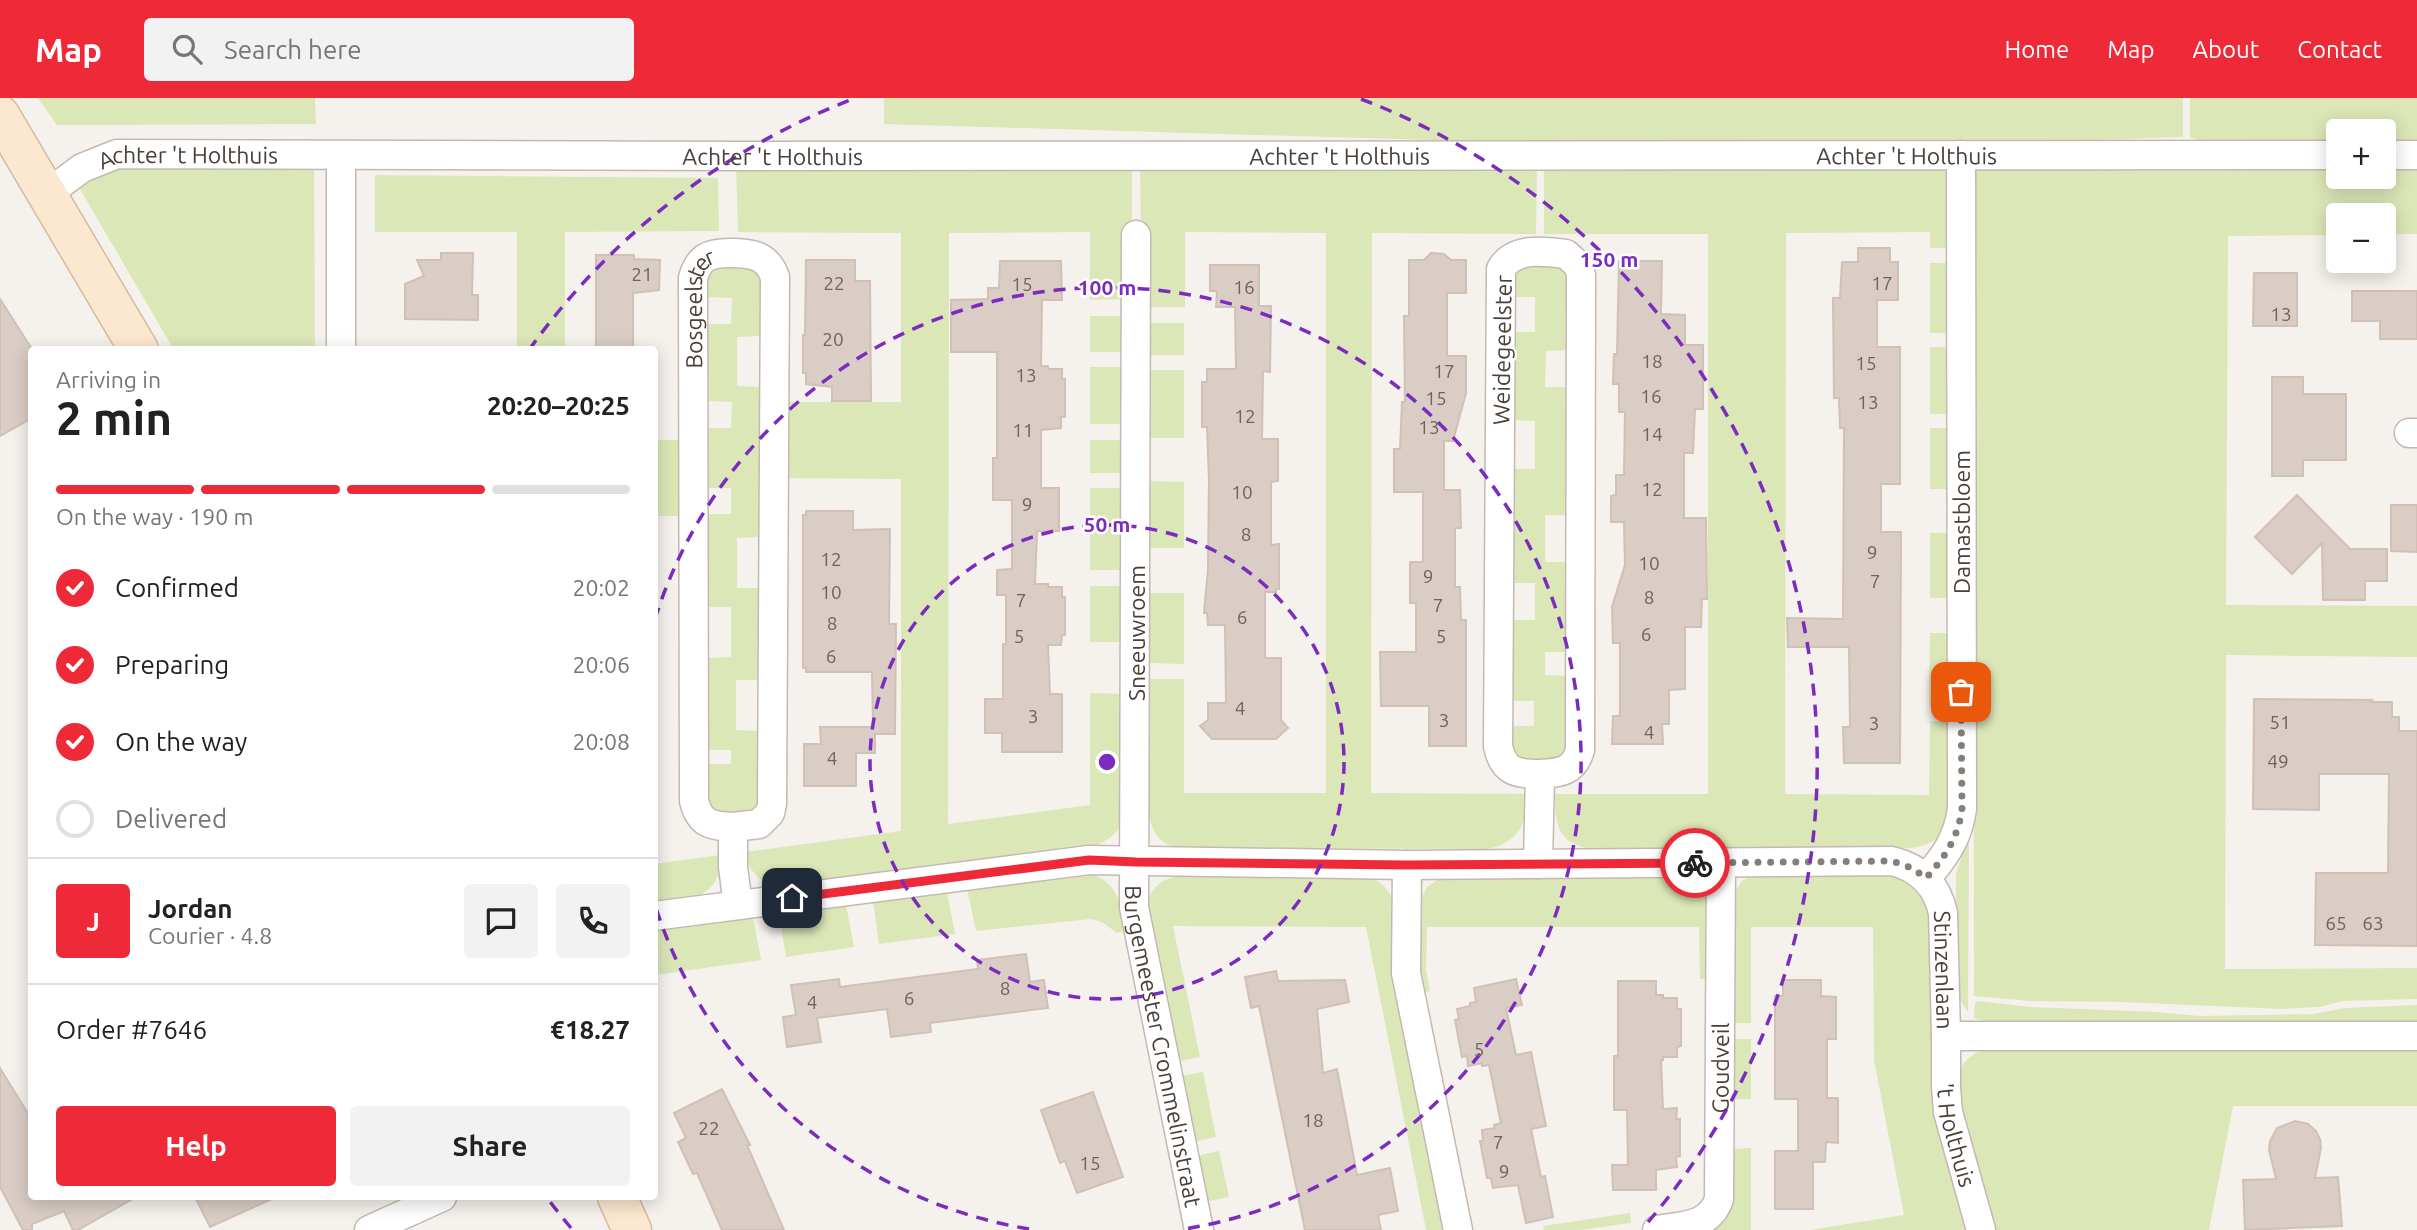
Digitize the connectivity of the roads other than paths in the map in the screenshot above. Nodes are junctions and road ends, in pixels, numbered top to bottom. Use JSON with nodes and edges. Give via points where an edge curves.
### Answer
{"nodes":[{"id":1,"x":0,"y":115,"type":"edge"},
{"id":2,"x":341,"y":155,"type":"junction"},
{"id":3,"x":1961,"y":155,"type":"junction"},
{"id":4,"x":2326,"y":155,"type":"edge"},
{"id":5,"x":2396,"y":155,"type":"edge"},
{"id":6,"x":2417,"y":155,"type":"edge"},
{"id":7,"x":47,"y":194,"type":"junction"},
{"id":8,"x":1136,"y":235,"type":"dead end"},
{"id":9,"x":137,"y":346,"type":"edge"},
{"id":10,"x":341,"y":346,"type":"edge"},
{"id":11,"x":1540,"y":774,"type":"junction"},
{"id":12,"x":733,"y":827,"type":"junction"},
{"id":13,"x":1136,"y":862,"type":"junction"},
{"id":14,"x":1721,"y":863,"type":"junction"},
{"id":15,"x":1538,"y":864,"type":"junction"},
{"id":16,"x":1407,"y":865,"type":"junction"},
{"id":17,"x":1926,"y":878,"type":"junction"},
{"id":18,"x":738,"y":905,"type":"junction"},
{"id":19,"x":658,"y":915,"type":"edge"},
{"id":20,"x":1946,"y":1036,"type":"junction"},
{"id":21,"x":2417,"y":1036,"type":"edge"},
{"id":22,"x":435,"y":1200,"type":"edge"},
{"id":23,"x":618,"y":1200,"type":"edge"},
{"id":24,"x":369,"y":1230,"type":"edge"},
{"id":25,"x":632,"y":1230,"type":"edge"},
{"id":26,"x":1199,"y":1230,"type":"edge"},
{"id":27,"x":1458,"y":1230,"type":"edge"},
{"id":28,"x":1657,"y":1230,"type":"edge"},
{"id":29,"x":1981,"y":1230,"type":"edge"}],
"edges":[{"from":1,"to":7,"type":"street"},
{"from":2,"to":3,"type":"street","name":"Achter 't Holthuis"},
{"from":2,"to":7,"type":"street","name":"Achter 't Holthuis","via":[[117,154],[82,168]]},
{"from":2,"to":10,"type":"street"},
{"from":3,"to":4,"type":"street","name":"Achter 't Holthuis"},
{"from":3,"to":17,"type":"street","name":"Damastbloem","via":[[1962,809],[1949,851]]},
{"from":5,"to":6,"type":"street"},
{"from":7,"to":9,"type":"street"},
{"from":8,"to":13,"type":"street","name":"Sneeuwroem"},
{"from":11,"to":11,"type":"street","name":"Weidegeelster","via":[[1566,771],[1580,750],[1581,275],[1579,266],[1566,254],[1523,253],[1514,254],[1501,269],[1498,746],[1512,770]]},
{"from":11,"to":15,"type":"street"},
{"from":12,"to":12,"type":"street","name":"Bosgeelster","via":[[759,824],[772,804],[775,277],[766,260],[747,253],[710,255],[696,268],[693,278],[694,801],[708,823]]},
{"from":12,"to":18,"type":"street"},
{"from":13,"to":16,"type":"street","name":"Stinzenlaan"},
{"from":13,"to":18,"type":"street","name":"Stinzenlaan","via":[[1065,862]]},
{"from":13,"to":26,"type":"street","name":"Burgemeester Crommelinstraat","via":[[1136,923]]},
{"from":14,"to":15,"type":"street","name":"Stinzenlaan"},
{"from":14,"to":17,"type":"street","name":"Stinzenlaan","via":[[1892,861]]},
{"from":14,"to":28,"type":"street","name":"Goudveil","via":[[1719,1199],[1702,1221]]},
{"from":15,"to":16,"type":"street","name":"Stinzenlaan"},
{"from":16,"to":27,"type":"street","via":[[1406,973]]},
{"from":17,"to":20,"type":"street","name":"Stinzenlaan","via":[[1938,894],[1943,913]]},
{"from":18,"to":19,"type":"street","name":"Stinzenlaan"},
{"from":20,"to":21,"type":"street","name":"Stinzenlaan"},
{"from":20,"to":29,"type":"street","name":"'t Holthuis","via":[[1948,1112]]},
{"from":22,"to":24,"type":"street"},
{"from":23,"to":25,"type":"street"}]}
